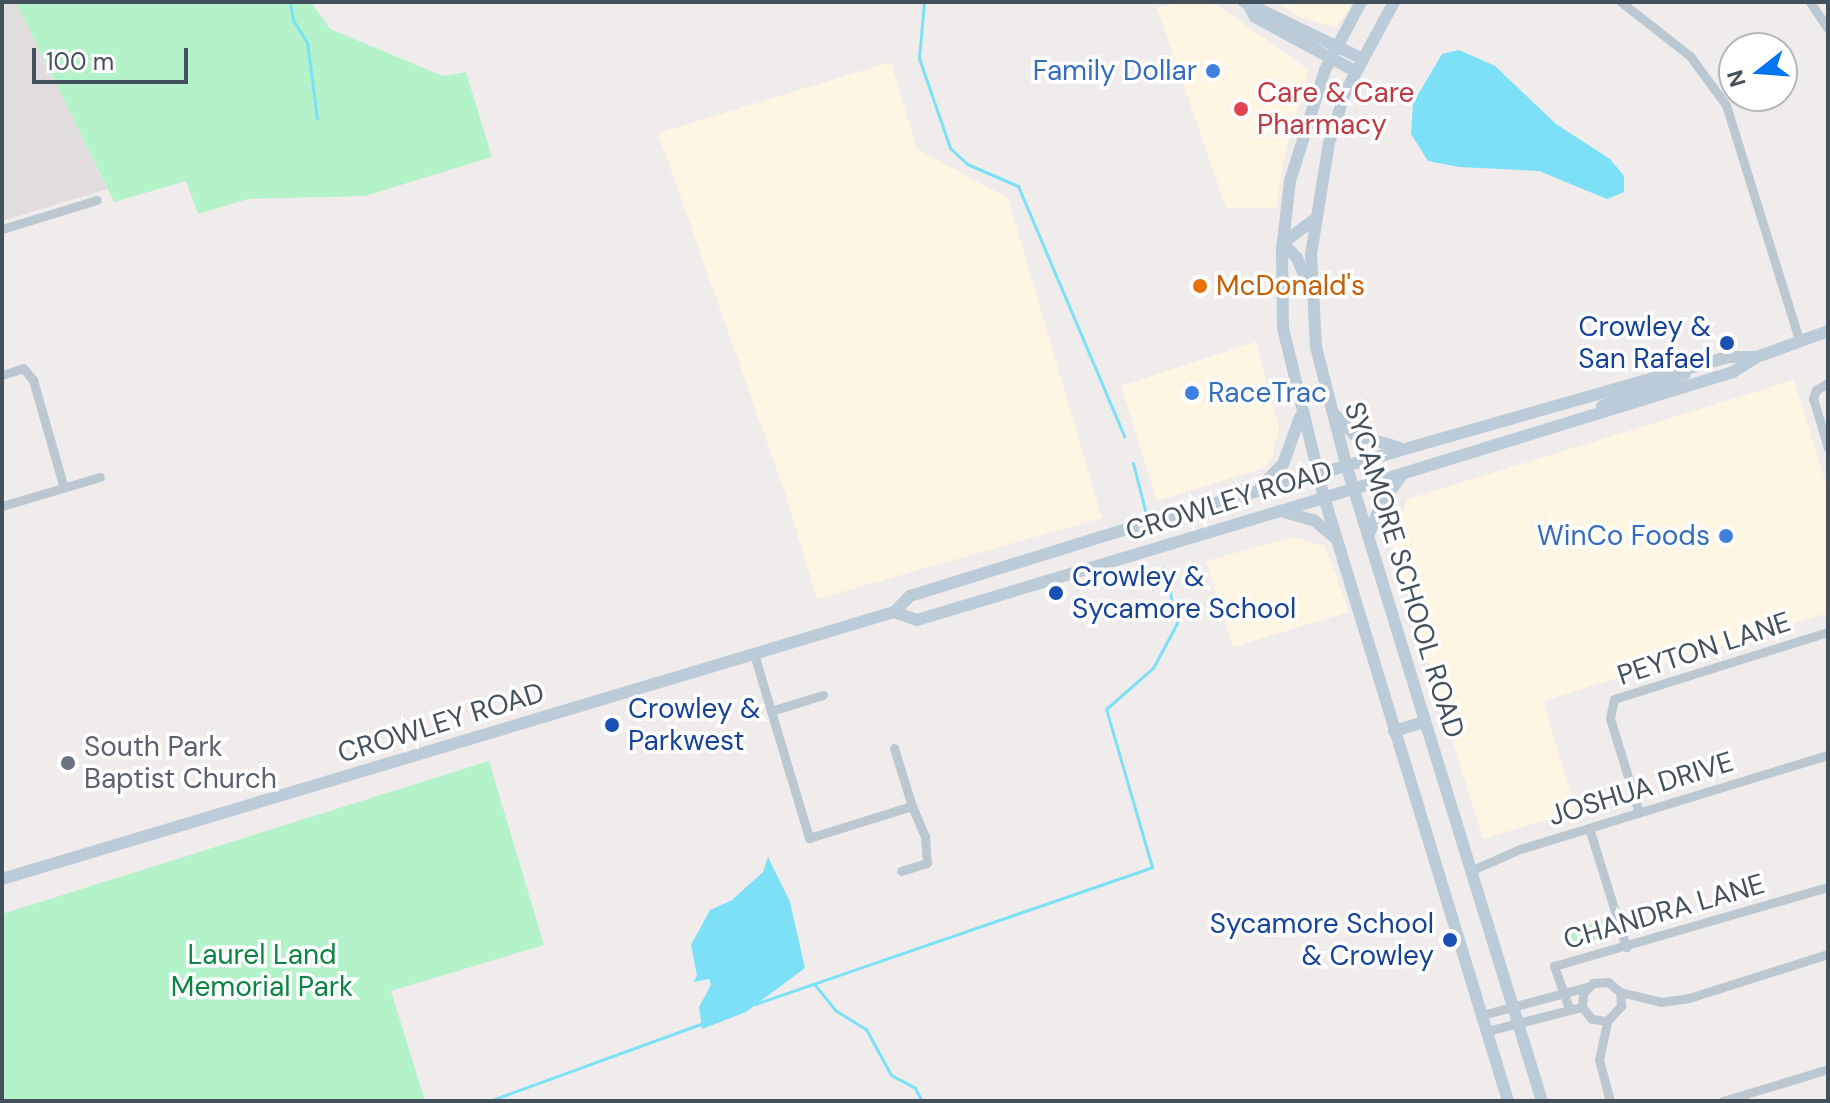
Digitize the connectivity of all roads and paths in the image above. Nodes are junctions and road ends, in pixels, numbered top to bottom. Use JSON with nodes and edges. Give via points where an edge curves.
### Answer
{"nodes":[{"id":1,"x":1361,"y":2,"type":"edge"},
{"id":2,"x":1394,"y":2,"type":"edge"},
{"id":3,"x":1621,"y":2,"type":"edge"},
{"id":4,"x":1810,"y":2,"type":"edge"},
{"id":5,"x":1246,"y":3,"type":"edge"},
{"id":6,"x":1828,"y":29,"type":"edge"},
{"id":7,"x":1336,"y":45,"type":"junction"},
{"id":8,"x":1361,"y":58,"type":"junction"},
{"id":9,"x":1330,"y":59,"type":"junction"},
{"id":10,"x":1355,"y":71,"type":"junction"},
{"id":11,"x":97,"y":200,"type":"dead end"},
{"id":12,"x":1316,"y":217,"type":"junction"},
{"id":13,"x":2,"y":229,"type":"edge"},
{"id":14,"x":1283,"y":243,"type":"junction"},
{"id":15,"x":1311,"y":297,"type":"junction"},
{"id":16,"x":1828,"y":331,"type":"edge"},
{"id":17,"x":1799,"y":340,"type":"junction"},
{"id":18,"x":1757,"y":357,"type":"junction"},
{"id":19,"x":1698,"y":365,"type":"junction"},
{"id":20,"x":2,"y":375,"type":"edge"},
{"id":21,"x":1828,"y":383,"type":"edge"},
{"id":22,"x":1330,"y":409,"type":"junction"},
{"id":23,"x":1301,"y":414,"type":"junction"},
{"id":24,"x":1596,"y":414,"type":"junction"},
{"id":25,"x":1400,"y":448,"type":"junction"},
{"id":26,"x":1828,"y":448,"type":"edge"},
{"id":27,"x":1346,"y":464,"type":"junction"},
{"id":28,"x":1317,"y":472,"type":"junction"},
{"id":29,"x":1403,"y":474,"type":"junction"},
{"id":30,"x":100,"y":477,"type":"dead end"},
{"id":31,"x":64,"y":488,"type":"junction"},
{"id":32,"x":1354,"y":489,"type":"junction"},
{"id":33,"x":1255,"y":490,"type":"junction"},
{"id":34,"x":1324,"y":497,"type":"junction"},
{"id":35,"x":2,"y":506,"type":"edge"},
{"id":36,"x":1281,"y":511,"type":"junction"},
{"id":37,"x":1368,"y":536,"type":"junction"},
{"id":38,"x":1337,"y":540,"type":"junction"},
{"id":39,"x":894,"y":612,"type":"junction"},
{"id":40,"x":1828,"y":632,"type":"edge"},
{"id":41,"x":754,"y":654,"type":"junction"},
{"id":42,"x":823,"y":695,"type":"dead end"},
{"id":43,"x":771,"y":711,"type":"junction"},
{"id":44,"x":1424,"y":722,"type":"junction"},
{"id":45,"x":1394,"y":731,"type":"junction"},
{"id":46,"x":894,"y":748,"type":"dead end"},
{"id":47,"x":1828,"y":755,"type":"edge"},
{"id":48,"x":912,"y":806,"type":"junction"},
{"id":49,"x":1639,"y":813,"type":"junction"},
{"id":50,"x":1589,"y":828,"type":"junction"},
{"id":51,"x":901,"y":871,"type":"dead end"},
{"id":52,"x":1470,"y":871,"type":"junction"},
{"id":53,"x":2,"y":879,"type":"edge"},
{"id":54,"x":1828,"y":887,"type":"edge"},
{"id":55,"x":1626,"y":947,"type":"junction"},
{"id":56,"x":1828,"y":954,"type":"edge"},
{"id":57,"x":1587,"y":987,"type":"junction"},
{"id":58,"x":1620,"y":992,"type":"junction"},
{"id":59,"x":1564,"y":993,"type":"junction"},
{"id":60,"x":1512,"y":1006,"type":"junction"},
{"id":61,"x":1582,"y":1007,"type":"junction"},
{"id":62,"x":1569,"y":1008,"type":"junction"},
{"id":63,"x":1482,"y":1015,"type":"junction"},
{"id":64,"x":1607,"y":1021,"type":"junction"},
{"id":65,"x":1517,"y":1022,"type":"junction"},
{"id":66,"x":1487,"y":1031,"type":"junction"},
{"id":67,"x":1828,"y":1069,"type":"edge"},
{"id":68,"x":1508,"y":1101,"type":"edge"},
{"id":69,"x":1542,"y":1101,"type":"edge"},
{"id":70,"x":1610,"y":1101,"type":"edge"},
{"id":71,"x":1723,"y":1101,"type":"edge"}],
"edges":[{"from":1,"to":7,"type":"main road","name":"SYCAMORE SCHOOL ROAD"},
{"from":2,"to":8,"type":"main road","name":"SYCAMORE SCHOOL ROAD"},
{"from":3,"to":17,"type":"street","via":[[1690,56],[1726,105]]},
{"from":4,"to":6,"type":"street"},
{"from":5,"to":7,"type":"main road"},
{"from":5,"to":9,"type":"main road","via":[[1255,17]]},
{"from":7,"to":8,"type":"main road"},
{"from":7,"to":9,"type":"main road","name":"SYCAMORE SCHOOL ROAD"},
{"from":8,"to":10,"type":"main road","name":"SYCAMORE SCHOOL ROAD"},
{"from":9,"to":10,"type":"main road"},
{"from":9,"to":14,"type":"main road","name":"SYCAMORE SCHOOL ROAD","via":[[1298,151]]},
{"from":10,"to":12,"type":"main road","name":"SYCAMORE SCHOOL ROAD","via":[[1329,143]]},
{"from":11,"to":13,"type":"street"},
{"from":12,"to":14,"type":"main road","via":[[1300,235]]},
{"from":12,"to":15,"type":"main road","name":"SYCAMORE SCHOOL ROAD"},
{"from":14,"to":15,"type":"main road","via":[[1297,258]]},
{"from":14,"to":23,"type":"main road","name":"SYCAMORE SCHOOL ROAD","via":[[1283,328]]},
{"from":15,"to":22,"type":"main road","name":"SYCAMORE SCHOOL ROAD"},
{"from":16,"to":17,"type":"main road","name":"CROWLEY ROAD"},
{"from":17,"to":18,"type":"main road","name":"CROWLEY ROAD"},
{"from":18,"to":19,"type":"main road","name":"CROWLEY ROAD"},
{"from":18,"to":24,"type":"main road","name":"CROWLEY ROAD","via":[[1733,372]]},
{"from":19,"to":24,"type":"main road","via":[[1679,379],[1610,401]]},
{"from":19,"to":25,"type":"main road","name":"CROWLEY ROAD"},
{"from":20,"to":31,"type":"street","via":[[23,368],[33,380]]},
{"from":21,"to":26,"type":"street","via":[[1813,398]]},
{"from":22,"to":25,"type":"main road","via":[[1355,435]]},
{"from":22,"to":27,"type":"main road","name":"SYCAMORE SCHOOL ROAD"},
{"from":23,"to":28,"type":"main road","name":"SYCAMORE SCHOOL ROAD"},
{"from":23,"to":33,"type":"main road","via":[[1283,464]]},
{"from":24,"to":29,"type":"main road","name":"CROWLEY ROAD"},
{"from":25,"to":27,"type":"main road","name":"CROWLEY ROAD"},
{"from":27,"to":28,"type":"main road","name":"CROWLEY ROAD"},
{"from":27,"to":32,"type":"main road","name":"SYCAMORE SCHOOL ROAD"},
{"from":28,"to":33,"type":"main road","name":"CROWLEY ROAD"},
{"from":28,"to":34,"type":"main road","name":"SYCAMORE SCHOOL ROAD"},
{"from":29,"to":32,"type":"main road","name":"CROWLEY ROAD"},
{"from":29,"to":37,"type":"main road","via":[[1383,501]]},
{"from":30,"to":31,"type":"street"},
{"from":31,"to":35,"type":"street"},
{"from":32,"to":34,"type":"main road","name":"CROWLEY ROAD"},
{"from":32,"to":37,"type":"main road","name":"SYCAMORE SCHOOL ROAD"},
{"from":33,"to":39,"type":"main road","name":"CROWLEY ROAD","via":[[910,596]]},
{"from":34,"to":36,"type":"main road","name":"CROWLEY ROAD"},
{"from":34,"to":38,"type":"main road","name":"SYCAMORE SCHOOL ROAD"},
{"from":36,"to":38,"type":"main road","via":[[1315,521]]},
{"from":36,"to":39,"type":"main road","name":"CROWLEY ROAD","via":[[917,620]]},
{"from":37,"to":44,"type":"main road","name":"SYCAMORE SCHOOL ROAD"},
{"from":38,"to":45,"type":"main road","name":"SYCAMORE SCHOOL ROAD"},
{"from":39,"to":41,"type":"main road","name":"CROWLEY ROAD"},
{"from":40,"to":49,"type":"street","name":"PEYTON LANE","via":[[1614,699],[1610,718]]},
{"from":41,"to":43,"type":"street"},
{"from":41,"to":53,"type":"main road","name":"CROWLEY ROAD"},
{"from":42,"to":43,"type":"street"},
{"from":43,"to":48,"type":"street","via":[[809,838]]},
{"from":44,"to":45,"type":"main road"},
{"from":44,"to":52,"type":"main road","name":"SYCAMORE SCHOOL ROAD"},
{"from":45,"to":63,"type":"main road","name":"SYCAMORE SCHOOL ROAD"},
{"from":46,"to":48,"type":"street"},
{"from":47,"to":49,"type":"street","name":"JOSHUA DRIVE"},
{"from":48,"to":51,"type":"street","via":[[925,836],[927,863]]},
{"from":49,"to":50,"type":"street","name":"JOSHUA DRIVE"},
{"from":50,"to":52,"type":"street","name":"JOSHUA DRIVE"},
{"from":50,"to":55,"type":"street"},
{"from":52,"to":60,"type":"main road","name":"SYCAMORE SCHOOL ROAD"},
{"from":54,"to":55,"type":"street","name":"CHANDRA LANE"},
{"from":55,"to":59,"type":"street","name":"CHANDRA LANE","via":[[1554,966]]},
{"from":56,"to":58,"type":"street","via":[[1689,998],[1661,1002]]},
{"from":57,"to":58,"type":"street","via":[[1601,981]]},
{"from":57,"to":59,"type":"street"},
{"from":57,"to":61,"type":"street"},
{"from":58,"to":64,"type":"street","via":[[1621,1006]]},
{"from":59,"to":60,"type":"street"},
{"from":59,"to":62,"type":"street","name":"CHANDRA LANE"},
{"from":60,"to":63,"type":"street"},
{"from":60,"to":65,"type":"main road","name":"SYCAMORE SCHOOL ROAD"},
{"from":61,"to":62,"type":"street"},
{"from":61,"to":64,"type":"street","via":[[1592,1019]]},
{"from":62,"to":65,"type":"street"},
{"from":63,"to":66,"type":"main road","name":"SYCAMORE SCHOOL ROAD"},
{"from":64,"to":70,"type":"street","via":[[1599,1060]]},
{"from":65,"to":66,"type":"street"},
{"from":65,"to":69,"type":"main road","name":"SYCAMORE SCHOOL ROAD"},
{"from":66,"to":68,"type":"main road","name":"SYCAMORE SCHOOL ROAD"},
{"from":67,"to":71,"type":"street"}]}
